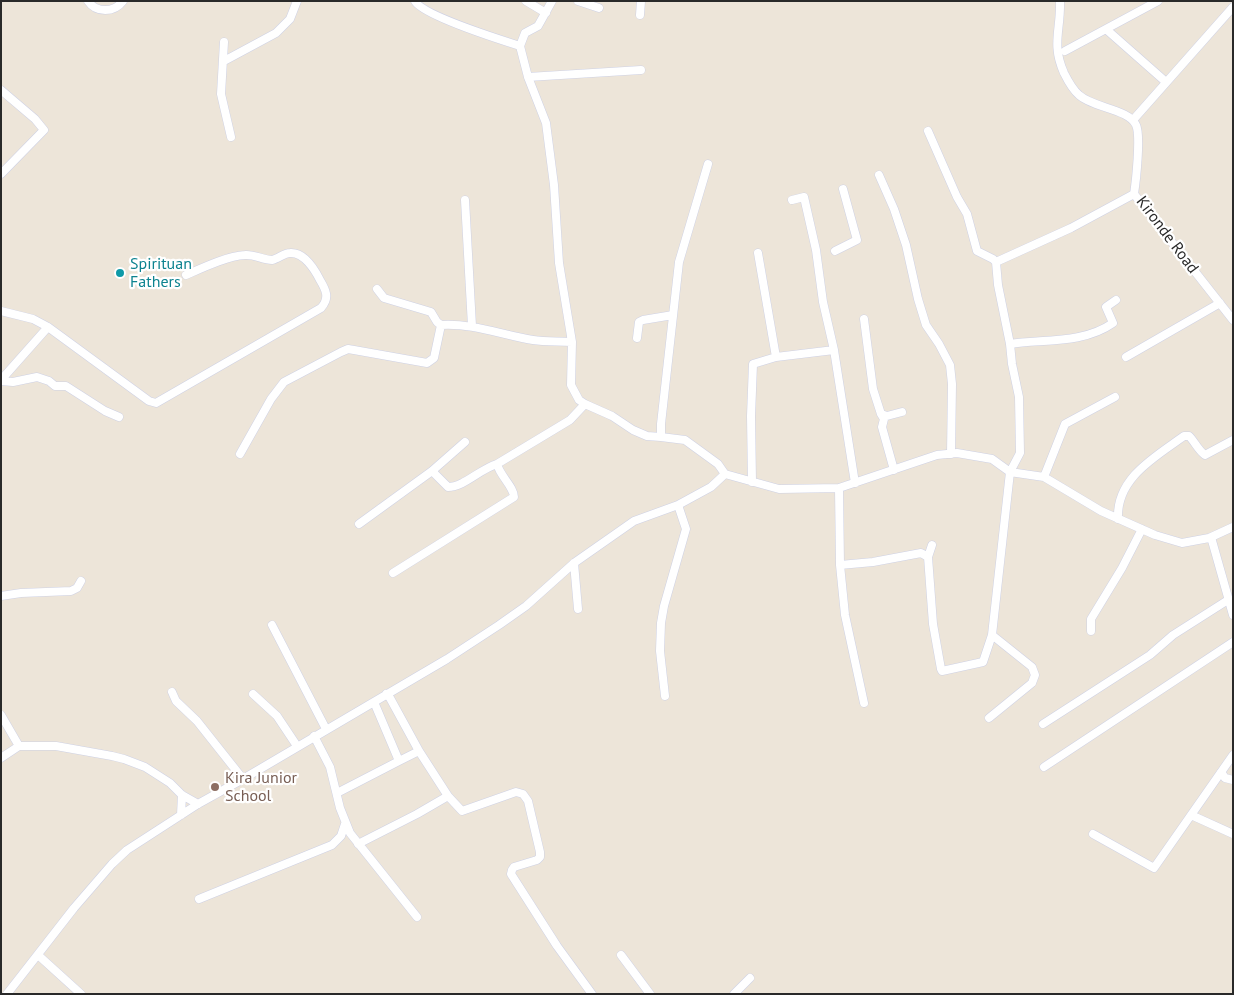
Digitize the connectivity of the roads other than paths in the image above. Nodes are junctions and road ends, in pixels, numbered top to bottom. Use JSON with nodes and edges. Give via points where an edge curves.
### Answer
{"nodes":[{"id":1,"x":88,"y":1,"type":"edge"},
{"id":2,"x":124,"y":1,"type":"edge"},
{"id":3,"x":297,"y":1,"type":"edge"},
{"id":4,"x":415,"y":1,"type":"edge"},
{"id":5,"x":526,"y":1,"type":"edge"},
{"id":6,"x":552,"y":1,"type":"edge"},
{"id":7,"x":578,"y":1,"type":"edge"},
{"id":8,"x":641,"y":1,"type":"edge"},
{"id":9,"x":1060,"y":1,"type":"edge"},
{"id":10,"x":1158,"y":1,"type":"edge"},
{"id":11,"x":1233,"y":7,"type":"edge"},
{"id":12,"x":600,"y":8,"type":"dead end"},
{"id":13,"x":546,"y":13,"type":"junction"},
{"id":14,"x":640,"y":15,"type":"dead end"},
{"id":15,"x":1106,"y":30,"type":"junction"},
{"id":16,"x":224,"y":42,"type":"dead end"},
{"id":17,"x":520,"y":46,"type":"junction"},
{"id":18,"x":1065,"y":51,"type":"dead end"},
{"id":19,"x":224,"y":61,"type":"junction"},
{"id":20,"x":641,"y":70,"type":"dead end"},
{"id":21,"x":528,"y":77,"type":"junction"},
{"id":22,"x":1166,"y":82,"type":"junction"},
{"id":23,"x":1,"y":90,"type":"edge"},
{"id":24,"x":1133,"y":120,"type":"junction"},
{"id":25,"x":928,"y":131,"type":"dead end"},
{"id":26,"x":231,"y":137,"type":"dead end"},
{"id":27,"x":708,"y":164,"type":"dead end"},
{"id":28,"x":1,"y":174,"type":"edge"},
{"id":29,"x":879,"y":175,"type":"dead end"},
{"id":30,"x":843,"y":189,"type":"dead end"},
{"id":31,"x":1134,"y":194,"type":"junction"},
{"id":32,"x":465,"y":200,"type":"dead end"},
{"id":33,"x":792,"y":200,"type":"dead end"},
{"id":34,"x":835,"y":251,"type":"dead end"},
{"id":35,"x":758,"y":253,"type":"dead end"},
{"id":36,"x":996,"y":262,"type":"junction"},
{"id":37,"x":186,"y":275,"type":"dead end"},
{"id":38,"x":377,"y":289,"type":"dead end"},
{"id":39,"x":1116,"y":300,"type":"dead end"},
{"id":40,"x":1220,"y":303,"type":"junction"},
{"id":41,"x":1,"y":311,"type":"edge"},
{"id":42,"x":673,"y":316,"type":"junction"},
{"id":43,"x":864,"y":319,"type":"dead end"},
{"id":44,"x":1233,"y":320,"type":"edge"},
{"id":45,"x":441,"y":325,"type":"junction"},
{"id":46,"x":472,"y":326,"type":"junction"},
{"id":47,"x":48,"y":327,"type":"junction"},
{"id":48,"x":638,"y":338,"type":"dead end"},
{"id":49,"x":572,"y":342,"type":"junction"},
{"id":50,"x":1010,"y":344,"type":"junction"},
{"id":51,"x":834,"y":350,"type":"junction"},
{"id":52,"x":776,"y":357,"type":"junction"},
{"id":53,"x":1126,"y":357,"type":"dead end"},
{"id":54,"x":1,"y":381,"type":"edge"},
{"id":55,"x":1115,"y":397,"type":"dead end"},
{"id":56,"x":585,"y":404,"type":"junction"},
{"id":57,"x":902,"y":412,"type":"dead end"},
{"id":58,"x":881,"y":414,"type":"junction"},
{"id":59,"x":119,"y":417,"type":"dead end"},
{"id":60,"x":661,"y":437,"type":"junction"},
{"id":61,"x":1233,"y":440,"type":"edge"},
{"id":62,"x":465,"y":442,"type":"dead end"},
{"id":63,"x":240,"y":454,"type":"dead end"},
{"id":64,"x":951,"y":454,"type":"junction"},
{"id":65,"x":497,"y":464,"type":"junction"},
{"id":66,"x":894,"y":470,"type":"junction"},
{"id":67,"x":432,"y":471,"type":"junction"},
{"id":68,"x":1010,"y":472,"type":"junction"},
{"id":69,"x":725,"y":474,"type":"junction"},
{"id":70,"x":1044,"y":477,"type":"junction"},
{"id":71,"x":752,"y":482,"type":"junction"},
{"id":72,"x":855,"y":483,"type":"junction"},
{"id":73,"x":839,"y":488,"type":"junction"},
{"id":74,"x":678,"y":505,"type":"junction"},
{"id":75,"x":1118,"y":519,"type":"junction"},
{"id":76,"x":360,"y":524,"type":"dead end"},
{"id":77,"x":1233,"y":527,"type":"edge"},
{"id":78,"x":1142,"y":530,"type":"junction"},
{"id":79,"x":1211,"y":537,"type":"junction"},
{"id":80,"x":932,"y":545,"type":"dead end"},
{"id":81,"x":928,"y":557,"type":"junction"},
{"id":82,"x":574,"y":563,"type":"junction"},
{"id":83,"x":840,"y":565,"type":"junction"},
{"id":84,"x":393,"y":572,"type":"dead end"},
{"id":85,"x":81,"y":581,"type":"dead end"},
{"id":86,"x":1,"y":596,"type":"edge"},
{"id":87,"x":1228,"y":600,"type":"junction"},
{"id":88,"x":578,"y":609,"type":"dead end"},
{"id":89,"x":1233,"y":615,"type":"edge"},
{"id":90,"x":272,"y":625,"type":"dead end"},
{"id":91,"x":1091,"y":631,"type":"dead end"},
{"id":92,"x":992,"y":635,"type":"junction"},
{"id":93,"x":1233,"y":642,"type":"edge"},
{"id":94,"x":172,"y":692,"type":"dead end"},
{"id":95,"x":253,"y":694,"type":"dead end"},
{"id":96,"x":386,"y":694,"type":"junction"},
{"id":97,"x":665,"y":696,"type":"dead end"},
{"id":98,"x":374,"y":702,"type":"junction"},
{"id":99,"x":864,"y":703,"type":"dead end"},
{"id":100,"x":1,"y":715,"type":"edge"},
{"id":101,"x":988,"y":718,"type":"dead end"},
{"id":102,"x":1043,"y":724,"type":"dead end"},
{"id":103,"x":326,"y":729,"type":"junction"},
{"id":104,"x":314,"y":736,"type":"junction"},
{"id":105,"x":19,"y":746,"type":"junction"},
{"id":106,"x":297,"y":746,"type":"junction"},
{"id":107,"x":419,"y":751,"type":"junction"},
{"id":108,"x":1233,"y":755,"type":"edge"},
{"id":109,"x":1,"y":758,"type":"edge"},
{"id":110,"x":399,"y":761,"type":"junction"},
{"id":111,"x":1044,"y":767,"type":"dead end"},
{"id":112,"x":1221,"y":772,"type":"junction"},
{"id":113,"x":243,"y":779,"type":"junction"},
{"id":114,"x":1233,"y":780,"type":"edge"},
{"id":115,"x":337,"y":794,"type":"junction"},
{"id":116,"x":182,"y":795,"type":"junction"},
{"id":117,"x":448,"y":796,"type":"junction"},
{"id":118,"x":198,"y":804,"type":"junction"},
{"id":119,"x":181,"y":815,"type":"junction"},
{"id":120,"x":1191,"y":815,"type":"junction"},
{"id":121,"x":345,"y":824,"type":"junction"},
{"id":122,"x":1093,"y":834,"type":"dead end"},
{"id":123,"x":1233,"y":834,"type":"edge"},
{"id":124,"x":358,"y":844,"type":"junction"},
{"id":125,"x":199,"y":899,"type":"dead end"},
{"id":126,"x":418,"y":917,"type":"dead end"},
{"id":127,"x":38,"y":955,"type":"junction"},
{"id":128,"x":621,"y":955,"type":"dead end"},
{"id":129,"x":750,"y":978,"type":"dead end"},
{"id":130,"x":7,"y":994,"type":"edge"},
{"id":131,"x":81,"y":994,"type":"edge"},
{"id":132,"x":592,"y":994,"type":"edge"},
{"id":133,"x":650,"y":994,"type":"edge"},
{"id":134,"x":734,"y":994,"type":"edge"}],
"edges":[{"from":1,"to":2,"type":"street","via":[[104,11],[114,9]]},
{"from":3,"to":19,"type":"street","via":[[290,19],[276,33]]},
{"from":4,"to":17,"type":"street","via":[[422,8],[452,22]]},
{"from":5,"to":13,"type":"street"},
{"from":6,"to":13,"type":"street"},
{"from":7,"to":12,"type":"street"},
{"from":8,"to":14,"type":"street"},
{"from":9,"to":24,"type":"street","via":[[1056,41],[1064,73],[1072,87],[1092,103]]},
{"from":10,"to":15,"type":"street"},
{"from":11,"to":22,"type":"street"},
{"from":13,"to":17,"type":"street","via":[[538,26],[525,32]]},
{"from":15,"to":18,"type":"street"},
{"from":15,"to":22,"type":"street"},
{"from":16,"to":19,"type":"street"},
{"from":17,"to":21,"type":"street"},
{"from":19,"to":26,"type":"street","via":[[222,94]]},
{"from":20,"to":21,"type":"street"},
{"from":21,"to":49,"type":"street","via":[[546,123],[559,263]]},
{"from":22,"to":24,"type":"street"},
{"from":23,"to":28,"type":"street","via":[[44,130]]},
{"from":24,"to":31,"type":"street","name":"Kironde Road","via":[[1137,128]]},
{"from":25,"to":36,"type":"street","via":[[967,214],[977,251]]},
{"from":27,"to":42,"type":"street","via":[[679,262]]},
{"from":29,"to":64,"type":"street","via":[[906,244],[926,325],[950,365]]},
{"from":30,"to":34,"type":"street","via":[[857,240]]},
{"from":31,"to":36,"type":"street","via":[[1071,228]]},
{"from":31,"to":40,"type":"street","name":"Kironde Road"},
{"from":32,"to":46,"type":"street"},
{"from":33,"to":51,"type":"street","via":[[804,197]]},
{"from":35,"to":52,"type":"street"},
{"from":36,"to":50,"type":"street"},
{"from":37,"to":47,"type":"street","via":[[245,254],[272,260],[290,253],[311,264],[327,294],[321,308],[156,403]]},
{"from":38,"to":45,"type":"street","via":[[384,298],[431,312]]},
{"from":39,"to":50,"type":"street","via":[[1106,307],[1113,323],[1100,331],[1081,337]]},
{"from":40,"to":44,"type":"street","name":"Kironde Road"},
{"from":40,"to":53,"type":"street"},
{"from":41,"to":47,"type":"street","via":[[33,319]]},
{"from":42,"to":48,"type":"street","via":[[639,322]]},
{"from":42,"to":60,"type":"street"},
{"from":43,"to":58,"type":"street"},
{"from":45,"to":46,"type":"street"},
{"from":45,"to":63,"type":"street","via":[[431,362],[348,349],[284,382]]},
{"from":46,"to":49,"type":"street","via":[[534,340]]},
{"from":47,"to":54,"type":"street"},
{"from":49,"to":56,"type":"street","via":[[571,385]]},
{"from":50,"to":68,"type":"street","via":[[1019,397],[1020,453]]},
{"from":51,"to":52,"type":"street"},
{"from":51,"to":72,"type":"street"},
{"from":52,"to":71,"type":"street","via":[[753,364]]},
{"from":54,"to":59,"type":"street","via":[[37,377],[55,386],[66,386]]},
{"from":55,"to":70,"type":"street","via":[[1066,424]]},
{"from":56,"to":60,"type":"street","via":[[633,430]]},
{"from":56,"to":65,"type":"street","via":[[570,420]]},
{"from":57,"to":58,"type":"street","via":[[887,416]]},
{"from":58,"to":66,"type":"street"},
{"from":60,"to":69,"type":"street","via":[[685,440],[718,464]]},
{"from":61,"to":75,"type":"street","via":[[1205,455],[1189,436],[1184,436],[1133,477],[1119,498]]},
{"from":62,"to":67,"type":"street"},
{"from":64,"to":66,"type":"street","via":[[937,455]]},
{"from":64,"to":68,"type":"street","via":[[992,459]]},
{"from":65,"to":67,"type":"street","via":[[453,487],[443,484]]},
{"from":65,"to":84,"type":"street","via":[[514,497]]},
{"from":66,"to":72,"type":"street"},
{"from":67,"to":76,"type":"street"},
{"from":68,"to":70,"type":"street"},
{"from":68,"to":92,"type":"street"},
{"from":69,"to":71,"type":"street"},
{"from":69,"to":74,"type":"street","via":[[711,488]]},
{"from":70,"to":75,"type":"street"},
{"from":71,"to":73,"type":"street","via":[[779,489]]},
{"from":72,"to":73,"type":"street"},
{"from":73,"to":83,"type":"street"},
{"from":74,"to":82,"type":"street","via":[[634,521]]},
{"from":74,"to":97,"type":"street","via":[[686,529],[661,622],[660,651]]},
{"from":75,"to":78,"type":"street"},
{"from":77,"to":79,"type":"street"},
{"from":78,"to":79,"type":"street","via":[[1182,543]]},
{"from":78,"to":91,"type":"street","via":[[1091,619]]},
{"from":79,"to":87,"type":"street"},
{"from":80,"to":81,"type":"street"},
{"from":81,"to":83,"type":"street","via":[[921,552]]},
{"from":81,"to":92,"type":"street","via":[[940,669],[983,662]]},
{"from":82,"to":88,"type":"street"},
{"from":82,"to":96,"type":"street","via":[[526,606],[447,659]]},
{"from":83,"to":99,"type":"street","via":[[845,615]]},
{"from":85,"to":86,"type":"street","via":[[71,591]]},
{"from":87,"to":89,"type":"street"},
{"from":87,"to":102,"type":"street"},
{"from":90,"to":103,"type":"street"},
{"from":92,"to":101,"type":"street","via":[[1032,667],[1035,675],[1032,683]]},
{"from":93,"to":111,"type":"street"},
{"from":94,"to":113,"type":"street","via":[[176,701],[197,721]]},
{"from":95,"to":106,"type":"street","via":[[277,716]]},
{"from":96,"to":98,"type":"street"},
{"from":96,"to":107,"type":"street"},
{"from":98,"to":103,"type":"street"},
{"from":98,"to":110,"type":"street"},
{"from":100,"to":105,"type":"street"},
{"from":103,"to":104,"type":"street"},
{"from":104,"to":106,"type":"street"},
{"from":104,"to":115,"type":"street","via":[[330,767]]},
{"from":105,"to":109,"type":"street"},
{"from":105,"to":116,"type":"street","via":[[56,746],[112,756],[145,767]]},
{"from":106,"to":113,"type":"street"},
{"from":107,"to":110,"type":"street"},
{"from":107,"to":117,"type":"street"},
{"from":108,"to":112,"type":"street"},
{"from":110,"to":115,"type":"street"},
{"from":112,"to":114,"type":"street"},
{"from":112,"to":120,"type":"street"},
{"from":113,"to":118,"type":"street"},
{"from":115,"to":121,"type":"street"},
{"from":116,"to":118,"type":"street"},
{"from":116,"to":119,"type":"street"},
{"from":117,"to":124,"type":"street"},
{"from":117,"to":132,"type":"street","via":[[462,811],[516,792],[526,797],[540,857],[514,868],[511,874]]},
{"from":118,"to":119,"type":"street"},
{"from":119,"to":127,"type":"street","via":[[119,857]]},
{"from":120,"to":122,"type":"street","via":[[1154,868]]},
{"from":120,"to":123,"type":"street"},
{"from":121,"to":124,"type":"street"},
{"from":121,"to":125,"type":"street","via":[[341,836],[332,845]]},
{"from":124,"to":126,"type":"street"},
{"from":127,"to":130,"type":"street"},
{"from":127,"to":131,"type":"street"},
{"from":128,"to":133,"type":"street"},
{"from":129,"to":134,"type":"street"}]}
